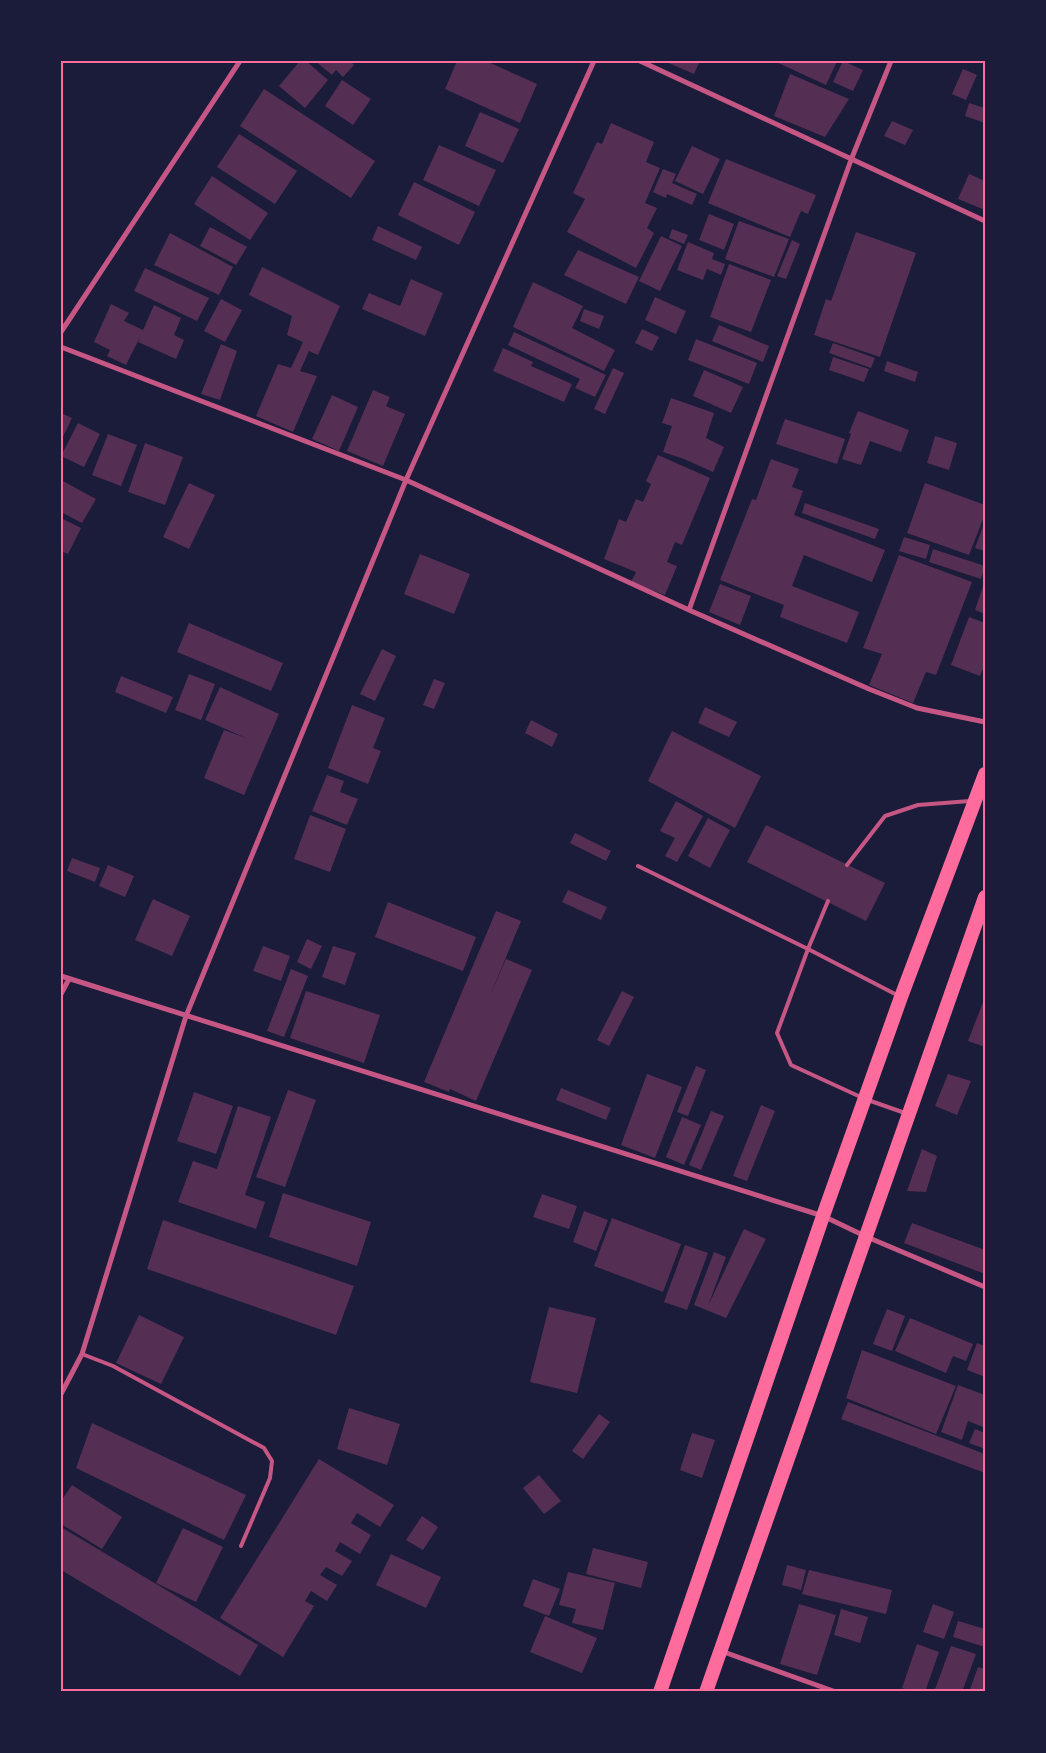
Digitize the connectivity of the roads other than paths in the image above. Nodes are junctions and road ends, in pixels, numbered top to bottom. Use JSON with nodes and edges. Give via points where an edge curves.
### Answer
{"nodes":[{"id":1,"x":594,"y":61,"type":"edge"},
{"id":2,"x":640,"y":61,"type":"edge"},
{"id":3,"x":891,"y":61,"type":"edge"},
{"id":4,"x":238,"y":62,"type":"edge"},
{"id":5,"x":852,"y":160,"type":"junction"},
{"id":6,"x":985,"y":221,"type":"edge"},
{"id":7,"x":61,"y":332,"type":"edge"},
{"id":8,"x":61,"y":347,"type":"edge"},
{"id":9,"x":406,"y":480,"type":"junction"},
{"id":10,"x":689,"y":610,"type":"junction"},
{"id":11,"x":985,"y":722,"type":"edge"},
{"id":12,"x":985,"y":774,"type":"edge"},
{"id":13,"x":977,"y":802,"type":"junction"},
{"id":14,"x":847,"y":864,"type":"dead end"},
{"id":15,"x":638,"y":866,"type":"dead end"},
{"id":16,"x":985,"y":897,"type":"edge"},
{"id":17,"x":828,"y":901,"type":"dead end"},
{"id":18,"x":808,"y":949,"type":"junction"},
{"id":19,"x":61,"y":976,"type":"edge"},
{"id":20,"x":69,"y":979,"type":"junction"},
{"id":21,"x":61,"y":994,"type":"edge"},
{"id":22,"x":900,"y":997,"type":"junction"},
{"id":23,"x":186,"y":1016,"type":"junction"},
{"id":24,"x":865,"y":1099,"type":"junction"},
{"id":25,"x":909,"y":1114,"type":"junction"},
{"id":26,"x":823,"y":1216,"type":"junction"},
{"id":27,"x":867,"y":1237,"type":"junction"},
{"id":28,"x":985,"y":1287,"type":"edge"},
{"id":29,"x":82,"y":1354,"type":"junction"},
{"id":30,"x":61,"y":1394,"type":"edge"},
{"id":31,"x":242,"y":1546,"type":"dead end"},
{"id":32,"x":720,"y":1650,"type":"junction"},
{"id":33,"x":660,"y":1692,"type":"edge"},
{"id":34,"x":706,"y":1692,"type":"edge"},
{"id":35,"x":836,"y":1692,"type":"edge"}],
"edges":[{"from":1,"to":9,"type":"street"},
{"from":2,"to":5,"type":"street"},
{"from":3,"to":5,"type":"street"},
{"from":4,"to":7,"type":"street"},
{"from":5,"to":6,"type":"street"},
{"from":5,"to":10,"type":"street"},
{"from":8,"to":9,"type":"street"},
{"from":9,"to":10,"type":"street"},
{"from":9,"to":23,"type":"street"},
{"from":10,"to":11,"type":"street","via":[[917,708]]},
{"from":12,"to":13,"type":"highway"},
{"from":13,"to":14,"type":"lane","via":[[918,805],[885,816]]},
{"from":13,"to":22,"type":"highway"},
{"from":15,"to":18,"type":"lane"},
{"from":16,"to":25,"type":"highway"},
{"from":17,"to":18,"type":"lane"},
{"from":18,"to":22,"type":"lane"},
{"from":18,"to":24,"type":"lane","via":[[776,1033],[791,1065]]},
{"from":19,"to":20,"type":"street"},
{"from":20,"to":21,"type":"street"},
{"from":20,"to":23,"type":"street"},
{"from":22,"to":24,"type":"highway"},
{"from":23,"to":26,"type":"street"},
{"from":23,"to":29,"type":"street"},
{"from":24,"to":25,"type":"lane"},
{"from":24,"to":26,"type":"highway"},
{"from":25,"to":27,"type":"highway"},
{"from":26,"to":27,"type":"street"},
{"from":26,"to":33,"type":"highway"},
{"from":27,"to":28,"type":"street"},
{"from":27,"to":32,"type":"highway"},
{"from":29,"to":30,"type":"street"},
{"from":29,"to":31,"type":"lane","via":[[113,1366],[264,1448],[272,1461],[270,1478]]},
{"from":32,"to":34,"type":"highway"},
{"from":32,"to":35,"type":"street"}]}
